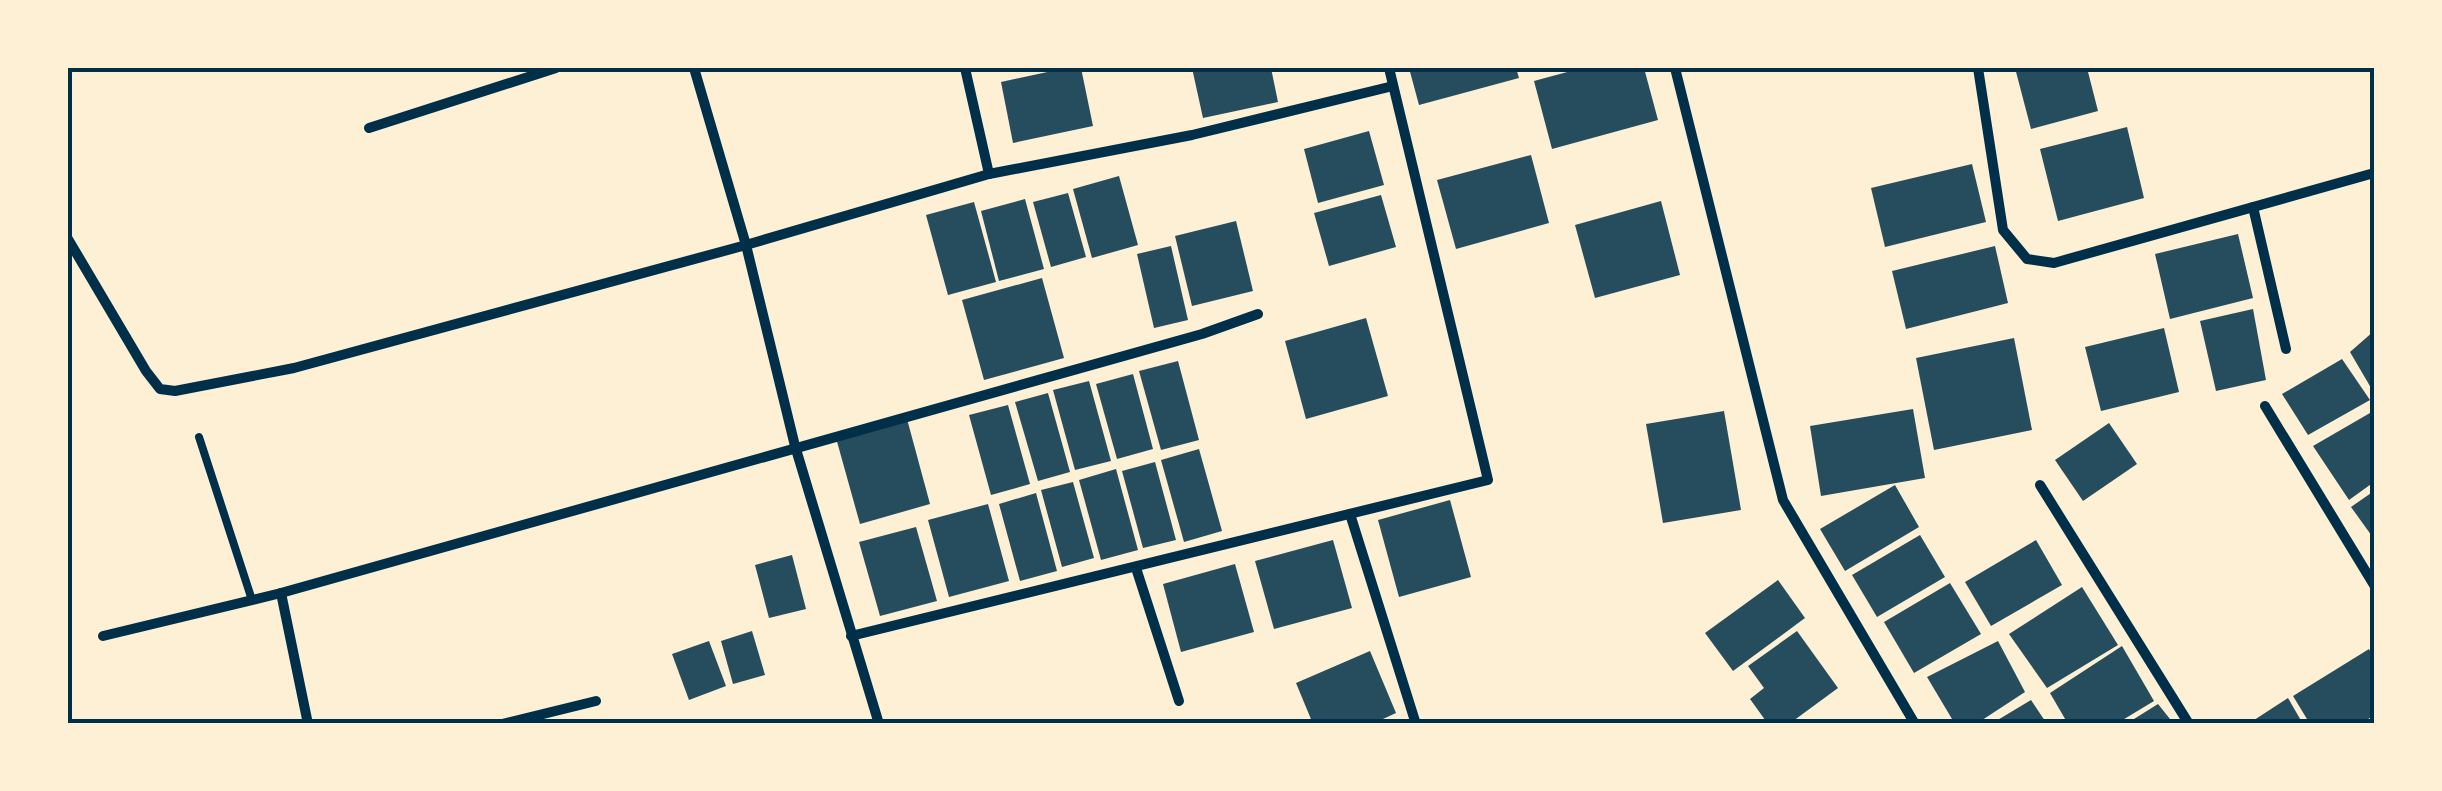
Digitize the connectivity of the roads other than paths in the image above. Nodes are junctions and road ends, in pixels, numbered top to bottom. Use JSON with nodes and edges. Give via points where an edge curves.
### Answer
{"nodes":[{"id":1,"x":556,"y":68,"type":"edge"},
{"id":2,"x":694,"y":68,"type":"edge"},
{"id":3,"x":965,"y":68,"type":"edge"},
{"id":4,"x":1389,"y":68,"type":"edge"},
{"id":5,"x":1675,"y":68,"type":"edge"},
{"id":6,"x":1978,"y":68,"type":"edge"},
{"id":7,"x":1393,"y":86,"type":"junction"},
{"id":8,"x":369,"y":128,"type":"dead end"},
{"id":9,"x":2374,"y":172,"type":"edge"},
{"id":10,"x":989,"y":174,"type":"junction"},
{"id":11,"x":2252,"y":207,"type":"junction"},
{"id":12,"x":68,"y":239,"type":"edge"},
{"id":13,"x":746,"y":245,"type":"junction"},
{"id":14,"x":1258,"y":314,"type":"dead end"},
{"id":15,"x":2286,"y":349,"type":"dead end"},
{"id":16,"x":2265,"y":406,"type":"dead end"},
{"id":17,"x":199,"y":437,"type":"dead end"},
{"id":18,"x":794,"y":446,"type":"junction"},
{"id":19,"x":2040,"y":485,"type":"dead end"},
{"id":20,"x":1350,"y":514,"type":"junction"},
{"id":21,"x":1136,"y":568,"type":"junction"},
{"id":22,"x":2374,"y":586,"type":"edge"},
{"id":23,"x":281,"y":592,"type":"junction"},
{"id":24,"x":252,"y":600,"type":"junction"},
{"id":25,"x":102,"y":636,"type":"dead end"},
{"id":26,"x":852,"y":636,"type":"junction"},
{"id":27,"x":596,"y":701,"type":"dead end"},
{"id":28,"x":1179,"y":701,"type":"dead end"},
{"id":29,"x":1415,"y":721,"type":"dead end"},
{"id":30,"x":308,"y":724,"type":"edge"},
{"id":31,"x":502,"y":724,"type":"edge"},
{"id":32,"x":878,"y":724,"type":"edge"},
{"id":33,"x":1915,"y":724,"type":"edge"},
{"id":34,"x":2189,"y":724,"type":"edge"}],
"edges":[{"from":1,"to":8,"type":"street"},
{"from":2,"to":13,"type":"street"},
{"from":3,"to":10,"type":"street"},
{"from":4,"to":7,"type":"street"},
{"from":5,"to":33,"type":"street","via":[[1783,500]]},
{"from":6,"to":11,"type":"street","via":[[2004,230],[2027,259],[2054,263]]},
{"from":7,"to":10,"type":"street","via":[[1192,135]]},
{"from":7,"to":20,"type":"street","via":[[1488,480]]},
{"from":9,"to":11,"type":"street"},
{"from":10,"to":13,"type":"street"},
{"from":11,"to":15,"type":"street"},
{"from":12,"to":13,"type":"street","via":[[146,371],[160,389],[174,391],[294,368]]},
{"from":13,"to":18,"type":"street"},
{"from":14,"to":18,"type":"street"},
{"from":16,"to":22,"type":"street"},
{"from":17,"to":24,"type":"lane"},
{"from":18,"to":23,"type":"street"},
{"from":18,"to":26,"type":"street"},
{"from":19,"to":34,"type":"street"},
{"from":20,"to":21,"type":"street"},
{"from":20,"to":29,"type":"street"},
{"from":21,"to":26,"type":"street"},
{"from":21,"to":28,"type":"street"},
{"from":23,"to":24,"type":"street"},
{"from":23,"to":30,"type":"street"},
{"from":24,"to":25,"type":"street"},
{"from":26,"to":32,"type":"street"},
{"from":27,"to":31,"type":"street"}]}
